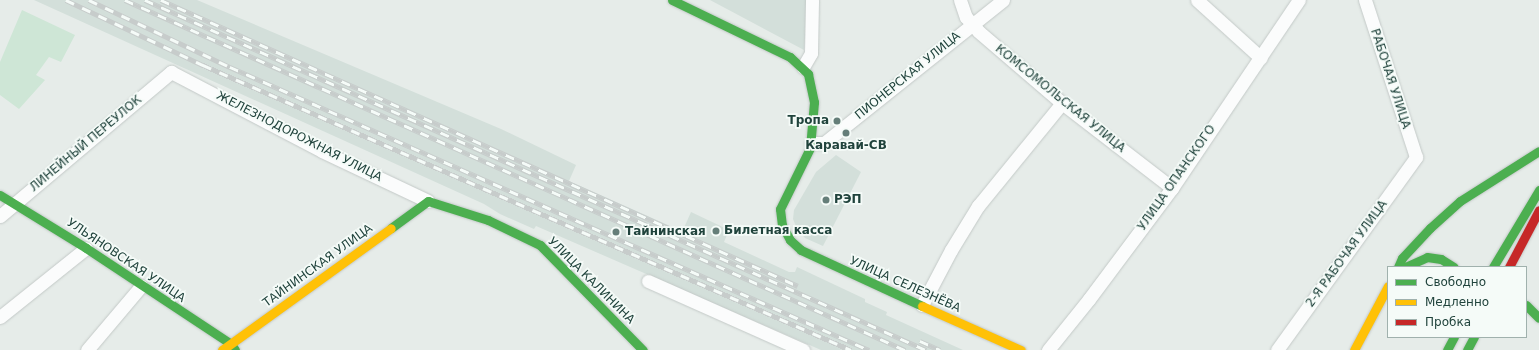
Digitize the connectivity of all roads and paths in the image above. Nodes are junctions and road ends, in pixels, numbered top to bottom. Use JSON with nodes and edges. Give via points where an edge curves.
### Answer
{"nodes":[{"id":1,"x":672,"y":0,"type":"edge"},
{"id":2,"x":812,"y":0,"type":"edge"},
{"id":3,"x":960,"y":0,"type":"edge"},
{"id":4,"x":1003,"y":0,"type":"edge"},
{"id":5,"x":1197,"y":0,"type":"edge"},
{"id":6,"x":1300,"y":0,"type":"edge"},
{"id":7,"x":1365,"y":0,"type":"edge"},
{"id":8,"x":972,"y":24,"type":"junction"},
{"id":9,"x":1261,"y":58,"type":"junction"},
{"id":10,"x":803,"y":67,"type":"junction"},
{"id":11,"x":171,"y":72,"type":"joint"},
{"id":12,"x":1062,"y":103,"type":"junction"},
{"id":13,"x":811,"y":143,"type":"junction"},
{"id":14,"x":1539,"y":151,"type":"edge"},
{"id":15,"x":1416,"y":157,"type":"joint"},
{"id":16,"x":1172,"y":188,"type":"junction"},
{"id":17,"x":1539,"y":190,"type":"edge"},
{"id":18,"x":0,"y":195,"type":"edge"},
{"id":19,"x":428,"y":201,"type":"junction"},
{"id":20,"x":16,"y":203,"type":"junction"},
{"id":21,"x":1539,"y":210,"type":"edge"},
{"id":22,"x":0,"y":216,"type":"edge"},
{"id":23,"x":1527,"y":234,"type":"junction"},
{"id":24,"x":86,"y":248,"type":"junction"},
{"id":25,"x":1398,"y":266,"type":"edge"},
{"id":26,"x":1407,"y":266,"type":"edge"},
{"id":27,"x":1452,"y":266,"type":"edge"},
{"id":28,"x":1494,"y":266,"type":"edge"},
{"id":29,"x":1510,"y":266,"type":"edge"},
{"id":30,"x":1517,"y":266,"type":"edge"},
{"id":31,"x":648,"y":281,"type":"dead end"},
{"id":32,"x":141,"y":286,"type":"junction"},
{"id":33,"x":1387,"y":288,"type":"edge"},
{"id":34,"x":922,"y":305,"type":"junction"},
{"id":35,"x":1527,"y":306,"type":"edge"},
{"id":36,"x":1527,"y":315,"type":"edge"},
{"id":37,"x":0,"y":317,"type":"edge"},
{"id":38,"x":1539,"y":318,"type":"edge"},
{"id":39,"x":1453,"y":338,"type":"edge"},
{"id":40,"x":233,"y":347,"type":"edge"},
{"id":41,"x":87,"y":350,"type":"edge"},
{"id":42,"x":222,"y":350,"type":"edge"},
{"id":43,"x":643,"y":350,"type":"edge"},
{"id":44,"x":803,"y":350,"type":"edge"},
{"id":45,"x":1021,"y":350,"type":"edge"},
{"id":46,"x":1048,"y":350,"type":"edge"},
{"id":47,"x":1277,"y":350,"type":"edge"},
{"id":48,"x":1354,"y":350,"type":"edge"},
{"id":49,"x":1447,"y":350,"type":"edge"}],
"edges":[{"from":1,"to":10,"type":"main road","via":[[780,52]]},
{"from":2,"to":10,"type":"street","via":[[811,53]]},
{"from":3,"to":8,"type":"street","name":"КОМСОМОЛЬСКАЯ УЛИЦА"},
{"from":4,"to":8,"type":"street","name":"ПИОНЕРСКАЯ УЛИЦА"},
{"from":5,"to":9,"type":"street"},
{"from":6,"to":9,"type":"street","name":"УЛИЦА ОПАНСКОГО"},
{"from":7,"to":15,"type":"street","name":"РАБОЧАЯ УЛИЦА"},
{"from":8,"to":12,"type":"street","name":"КОМСОМОЛЬСКАЯ УЛИЦА"},
{"from":8,"to":13,"type":"street","name":"ПИОНЕРСКАЯ УЛИЦА","via":[[824,143]]},
{"from":9,"to":16,"type":"street","name":"УЛИЦА ОПАНСКОГО"},
{"from":10,"to":13,"type":"main road","via":[[814,91]]},
{"from":11,"to":19,"type":"street","name":"ЖЕЛЕЗНОДОРОЖНАЯ УЛИЦА","via":[[322,151]]},
{"from":11,"to":20,"type":"street","name":"ЛИНЕЙНЫЙ ПЕРЕУЛОК"},
{"from":12,"to":16,"type":"street","name":"КОМСОМОЛЬСКАЯ УЛИЦА"},
{"from":12,"to":34,"type":"street","via":[[978,206]]},
{"from":13,"to":34,"type":"main road","name":"УЛИЦА СЕЛЕЗНЁВА","via":[[780,209],[785,233],[796,246],[811,256]]},
{"from":14,"to":25,"type":"main road","via":[[1484,183],[1460,201],[1430,228],[1402,258]]},
{"from":15,"to":47,"type":"street","name":"2-Я РАБОЧАЯ УЛИЦА"},
{"from":16,"to":46,"type":"street","name":"УЛИЦА ОПАНСКОГО"},
{"from":17,"to":28,"type":"main road"},
{"from":18,"to":20,"type":"main road","name":"УЛЬЯНОВСКАЯ УЛИЦА"},
{"from":19,"to":40,"type":"main road","name":"ТАЙНИНСКАЯ УЛИЦА"},
{"from":19,"to":43,"type":"main road","name":"УЛИЦА КАЛИНИНА","via":[[488,220],[540,245]]},
{"from":20,"to":22,"type":"street","name":"ЛИНЕЙНЫЙ ПЕРЕУЛОК"},
{"from":20,"to":24,"type":"main road","name":"УЛЬЯНОВСКАЯ УЛИЦА"},
{"from":21,"to":23,"type":"main road"},
{"from":23,"to":29,"type":"main road"},
{"from":23,"to":30,"type":"main road"},
{"from":24,"to":32,"type":"main road","name":"УЛЬЯНОВСКАЯ УЛИЦА"},
{"from":24,"to":37,"type":"street"},
{"from":26,"to":27,"type":"main road","via":[[1427,258],[1442,259]]},
{"from":31,"to":44,"type":"street"},
{"from":32,"to":40,"type":"main road","name":"УЛЬЯНОВСКАЯ УЛИЦА"},
{"from":32,"to":41,"type":"street"},
{"from":33,"to":48,"type":"main road"},
{"from":34,"to":45,"type":"main road","name":"УЛИЦА СЕЛЕЗНЁВА"},
{"from":35,"to":38,"type":"main road"},
{"from":36,"to":38,"type":"main road"},
{"from":39,"to":49,"type":"main road"},
{"from":40,"to":42,"type":"main road","name":"ТАЙНИНСКАЯ УЛИЦА"}]}
